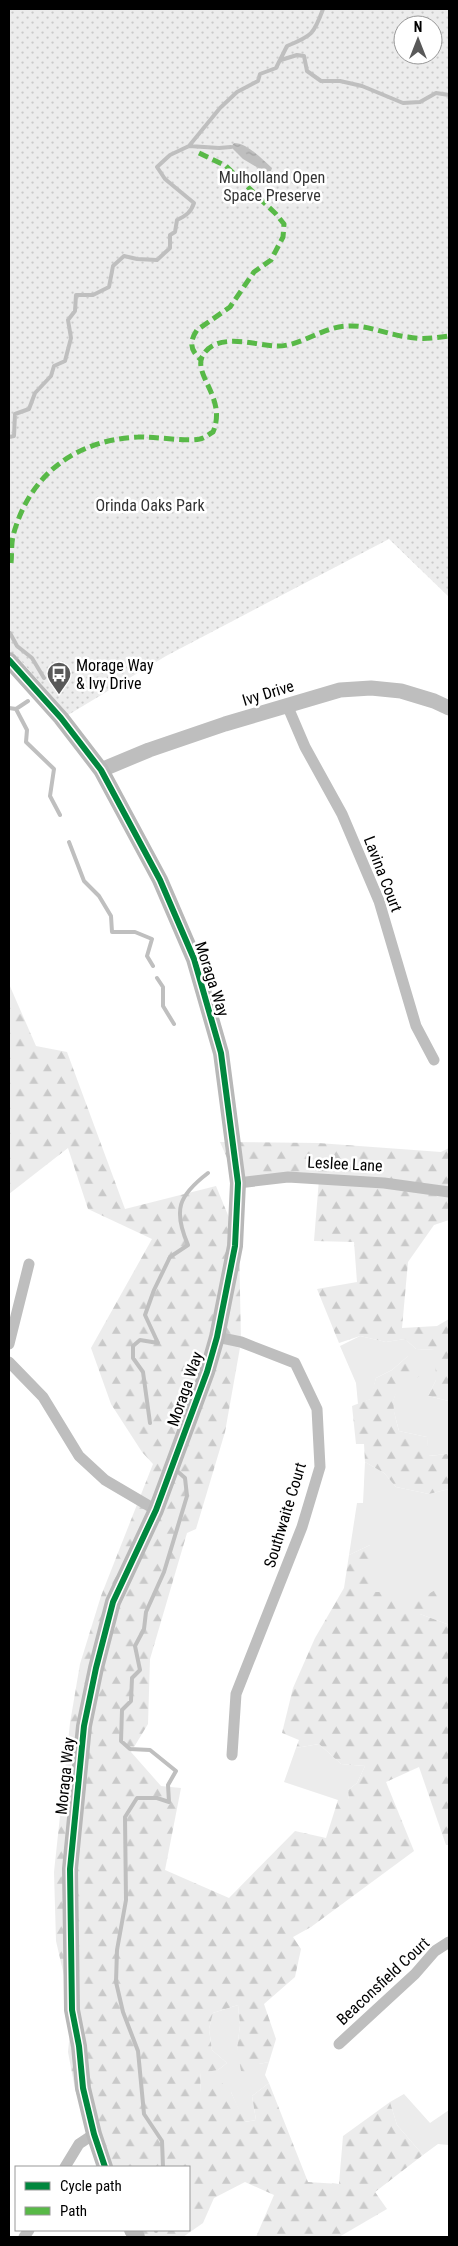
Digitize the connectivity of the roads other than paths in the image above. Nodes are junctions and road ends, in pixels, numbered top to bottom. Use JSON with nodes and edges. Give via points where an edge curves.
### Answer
{"nodes":[{"id":1,"x":9,"y":660,"type":"edge"},
{"id":2,"x":287,"y":705,"type":"junction"},
{"id":3,"x":449,"y":708,"type":"edge"},
{"id":4,"x":101,"y":770,"type":"junction"},
{"id":5,"x":434,"y":1060,"type":"dead end"},
{"id":6,"x":238,"y":1183,"type":"junction"},
{"id":7,"x":449,"y":1192,"type":"edge"},
{"id":8,"x":29,"y":1264,"type":"dead end"},
{"id":9,"x":217,"y":1338,"type":"junction"},
{"id":10,"x":9,"y":1344,"type":"edge"},
{"id":11,"x":9,"y":1362,"type":"edge"},
{"id":12,"x":156,"y":1510,"type":"junction"},
{"id":13,"x":232,"y":1755,"type":"dead end"},
{"id":14,"x":449,"y":1942,"type":"edge"},
{"id":15,"x":339,"y":2044,"type":"dead end"},
{"id":16,"x":94,"y":2134,"type":"junction"},
{"id":17,"x":66,"y":2166,"type":"edge"},
{"id":18,"x":105,"y":2166,"type":"edge"}],
"edges":[{"from":1,"to":4,"type":"main road","name":"Moraga Way","via":[[61,718]]},
{"from":2,"to":3,"type":"street","name":"Ivy Drive","via":[[340,690],[371,688],[401,691]]},
{"from":2,"to":4,"type":"street","name":"Ivy Drive","via":[[149,750]]},
{"from":2,"to":5,"type":"street","name":"Lavina Court","via":[[305,747],[342,814],[379,901],[416,1026]]},
{"from":4,"to":6,"type":"main road","name":"Moraga Way","via":[[160,880],[194,959],[221,1052]]},
{"from":6,"to":7,"type":"street","name":"Leslee Lane","via":[[288,1177],[384,1182]]},
{"from":6,"to":9,"type":"main road","name":"Moraga Way","via":[[235,1246]]},
{"from":8,"to":10,"type":"street"},
{"from":9,"to":12,"type":"main road","name":"Moraga Way"},
{"from":9,"to":13,"type":"street","name":"Southwaite Court","via":[[241,1342],[295,1364],[317,1409],[320,1467],[302,1526],[236,1694]]},
{"from":11,"to":12,"type":"street","via":[[43,1396],[79,1456],[105,1480]]},
{"from":12,"to":16,"type":"main road","name":"Moraga Way","via":[[114,1602],[84,1726],[75,1805],[70,1870],[72,2010],[83,2088]]},
{"from":14,"to":15,"type":"street","name":"Beaconsfield Court","via":[[435,1951],[415,1974]]},
{"from":16,"to":17,"type":"street","via":[[78,2144]]},
{"from":16,"to":18,"type":"main road","name":"Moraga Way"}]}
